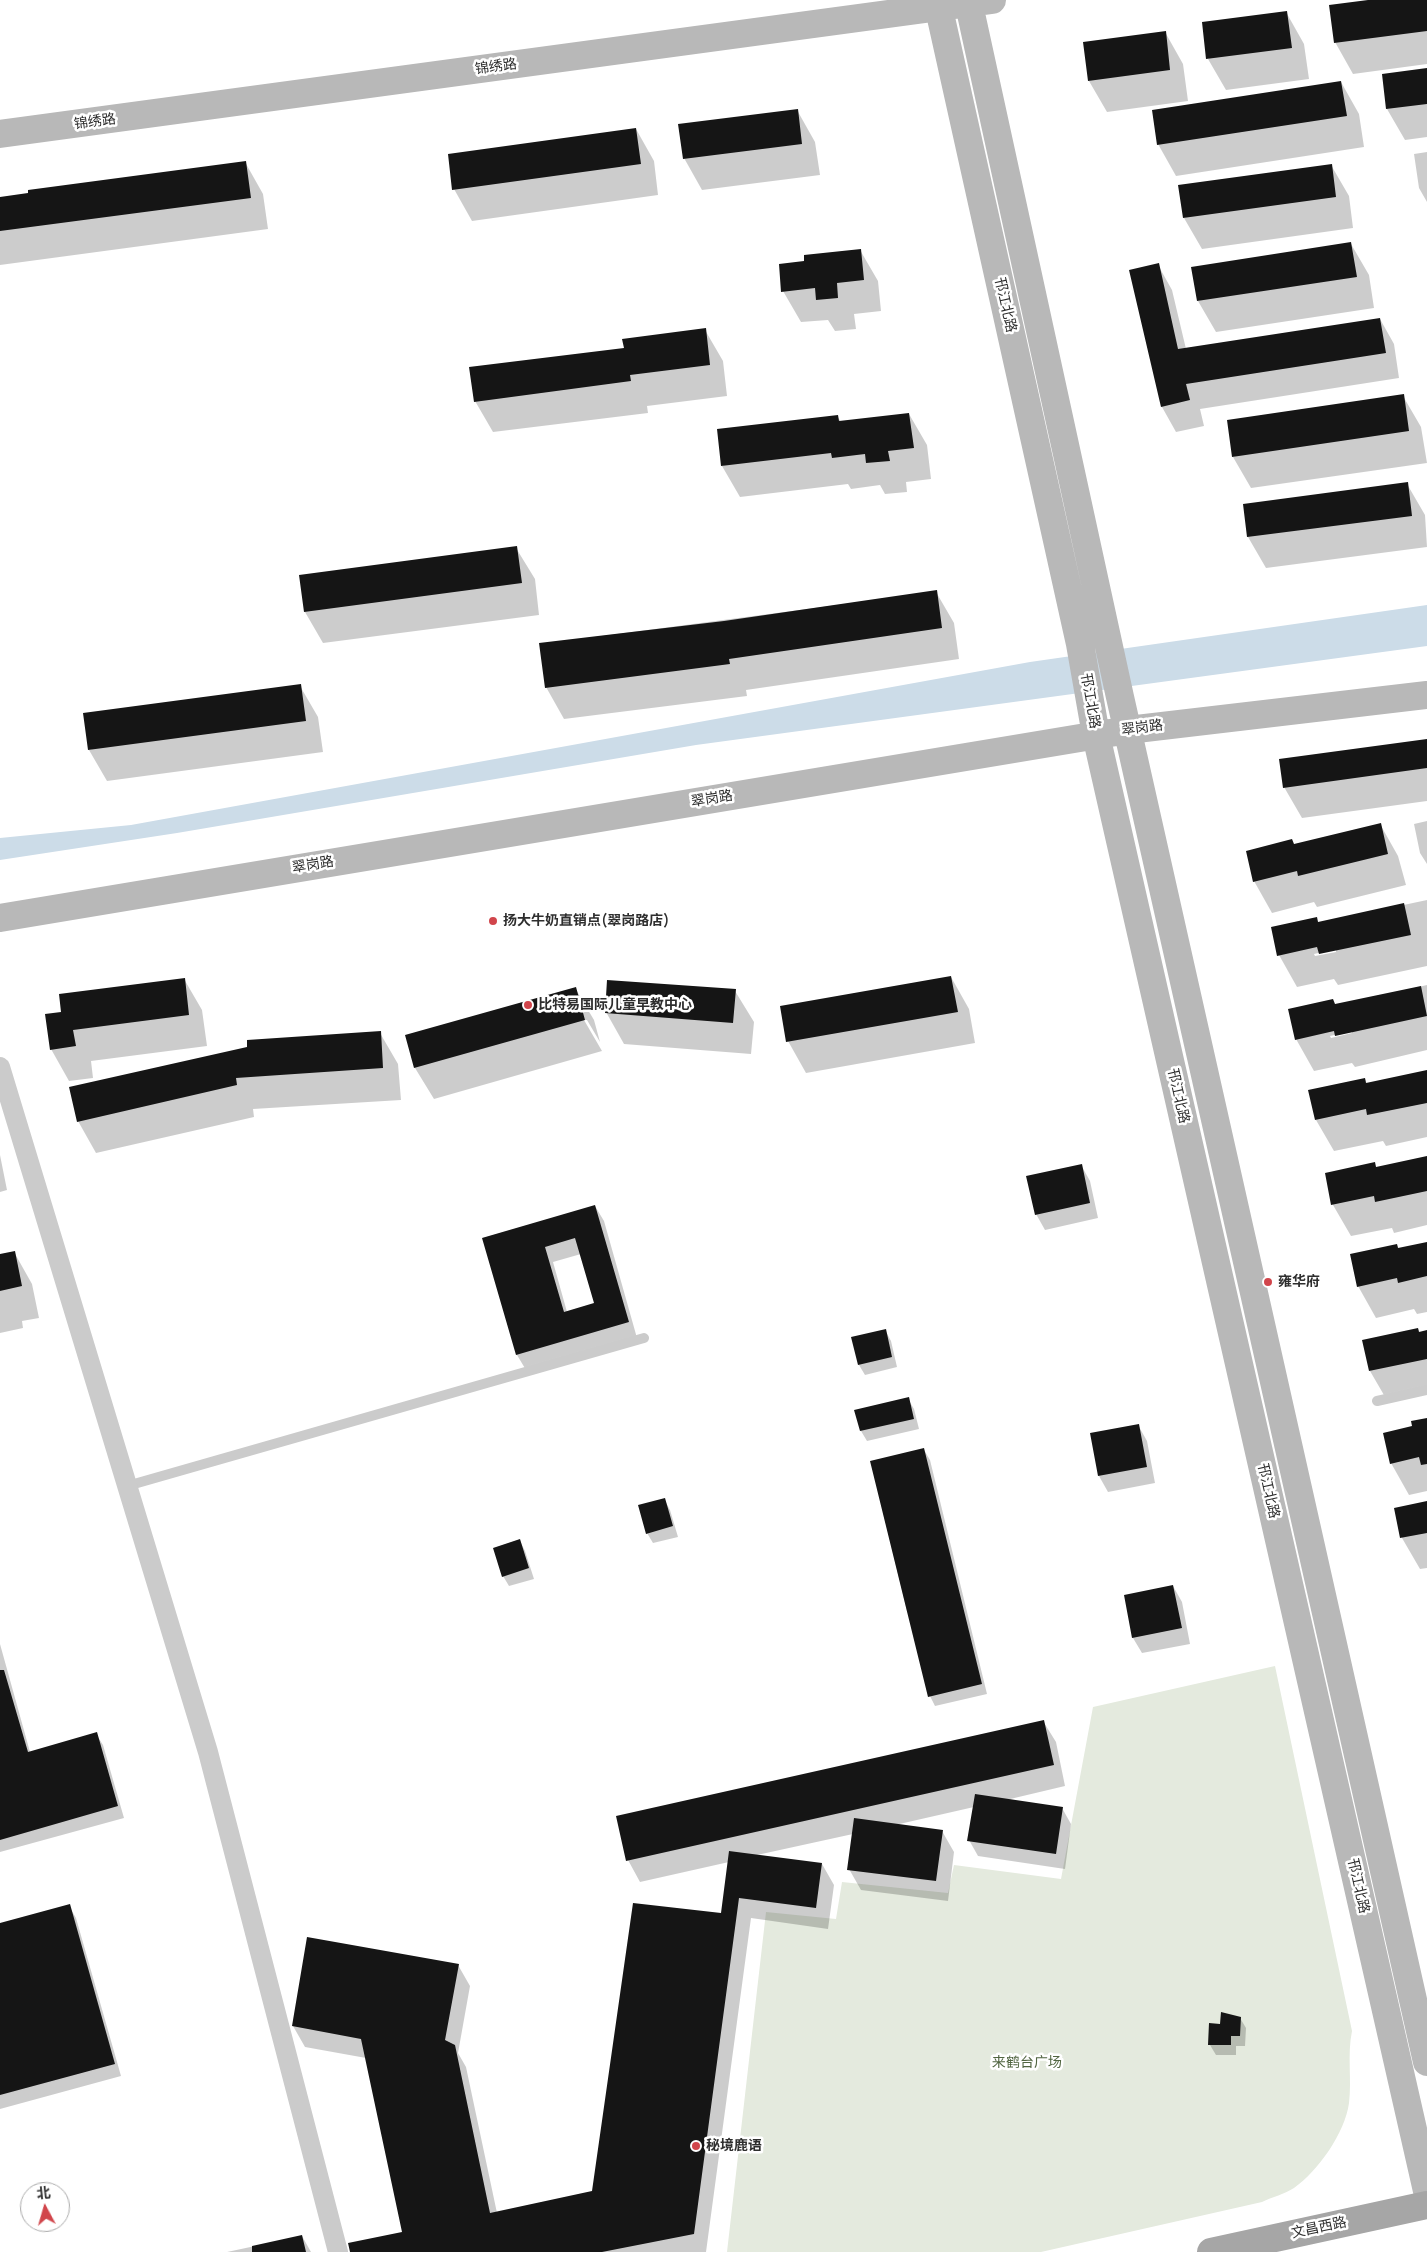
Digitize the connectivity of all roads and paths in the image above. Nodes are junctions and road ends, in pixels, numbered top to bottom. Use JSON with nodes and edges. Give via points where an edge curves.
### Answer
{"nodes":[{"id":1,"x":976,"y":1,"type":"edge"},
{"id":2,"x":937,"y":4,"type":"edge"},
{"id":3,"x":0,"y":134,"type":"edge"},
{"id":4,"x":1427,"y":695,"type":"edge"},
{"id":5,"x":1128,"y":730,"type":"junction"},
{"id":6,"x":1096,"y":735,"type":"junction"},
{"id":7,"x":0,"y":918,"type":"edge"},
{"id":8,"x":0,"y":1067,"type":"edge"},
{"id":9,"x":644,"y":1338,"type":"dead end"},
{"id":10,"x":1427,"y":1390,"type":"edge"},
{"id":11,"x":1377,"y":1401,"type":"dead end"},
{"id":12,"x":127,"y":1486,"type":"junction"},
{"id":13,"x":1427,"y":2062,"type":"edge"},
{"id":14,"x":1427,"y":2191,"type":"edge"},
{"id":15,"x":1427,"y":2205,"type":"edge"},
{"id":16,"x":338,"y":2252,"type":"edge"},
{"id":17,"x":1211,"y":2252,"type":"edge"}],
"edges":[{"from":1,"to":2,"type":"main road","name":"锦绣路"},
{"from":1,"to":5,"type":"main road","name":"邗江北路"},
{"from":2,"to":3,"type":"main road","name":"锦绣路"},
{"from":2,"to":6,"type":"main road","name":"邗江北路","via":[[1080,644]]},
{"from":4,"to":5,"type":"main road","name":"翠岗路"},
{"from":5,"to":6,"type":"main road","name":"翠岗路"},
{"from":5,"to":13,"type":"main road","name":"邗江北路"},
{"from":6,"to":7,"type":"main road","name":"翠岗路"},
{"from":6,"to":14,"type":"main road","name":"邗江北路"},
{"from":8,"to":12,"type":"street"},
{"from":9,"to":12,"type":"lane"},
{"from":10,"to":11,"type":"lane"},
{"from":12,"to":16,"type":"street","via":[[208,1752]]},
{"from":15,"to":17,"type":"main road","name":"文昌西路"}]}
